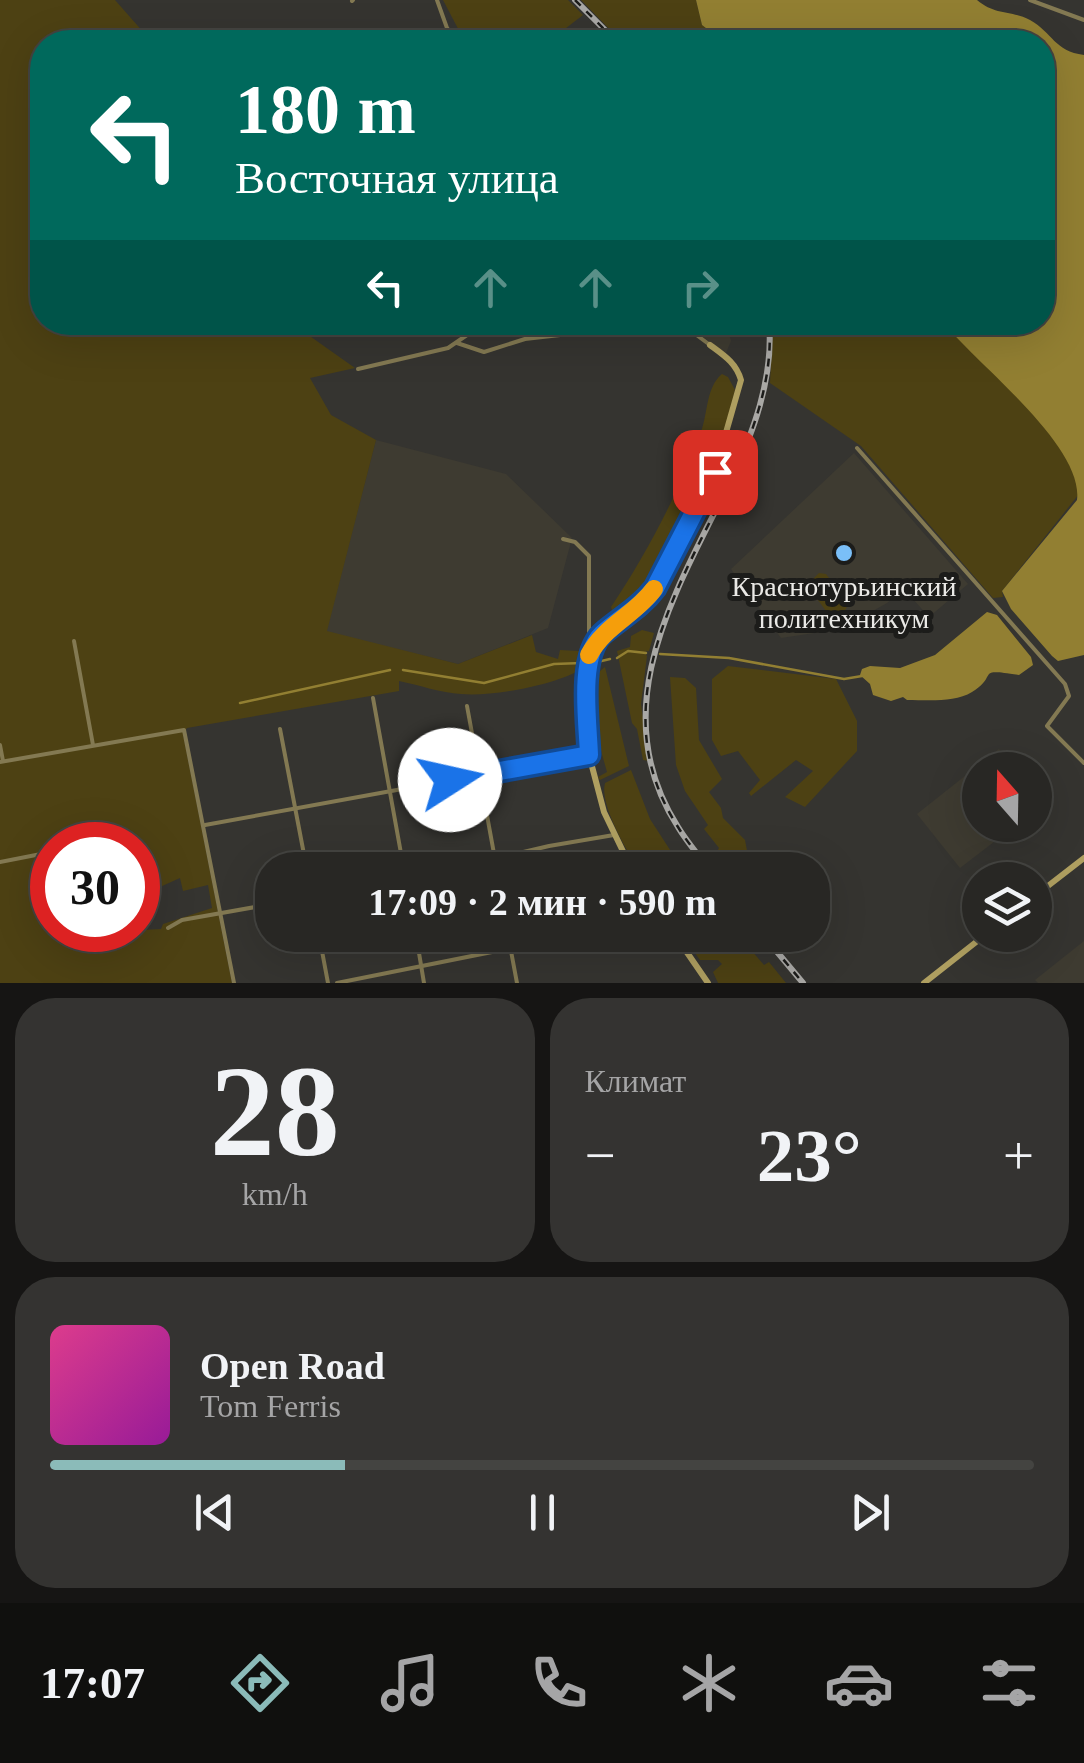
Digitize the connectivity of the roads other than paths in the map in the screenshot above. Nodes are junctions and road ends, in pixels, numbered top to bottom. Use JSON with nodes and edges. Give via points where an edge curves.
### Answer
{"nodes":[{"id":1,"x":437,"y":0,"type":"edge"},
{"id":2,"x":1030,"y":0,"type":"edge"},
{"id":3,"x":1084,"y":20,"type":"edge"},
{"id":4,"x":448,"y":30,"type":"edge"},
{"id":5,"x":469,"y":335,"type":"edge"},
{"id":6,"x":557,"y":335,"type":"edge"},
{"id":7,"x":696,"y":335,"type":"edge"},
{"id":8,"x":458,"y":343,"type":"junction"},
{"id":9,"x":710,"y":346,"type":"joint"},
{"id":10,"x":358,"y":370,"type":"dead end"},
{"id":11,"x":857,"y":448,"type":"dead end"},
{"id":12,"x":564,"y":539,"type":"dead end"},
{"id":13,"x":74,"y":641,"type":"dead end"},
{"id":14,"x":589,"y":655,"type":"junction"},
{"id":15,"x":373,"y":698,"type":"dead end"},
{"id":16,"x":467,"y":706,"type":"dead end"},
{"id":17,"x":280,"y":729,"type":"dead end"},
{"id":18,"x":0,"y":745,"type":"edge"},
{"id":19,"x":93,"y":745,"type":"junction"},
{"id":20,"x":589,"y":755,"type":"junction"},
{"id":21,"x":1,"y":761,"type":"edge"},
{"id":22,"x":1084,"y":764,"type":"edge"},
{"id":23,"x":480,"y":775,"type":"junction"},
{"id":24,"x":390,"y":791,"type":"junction"},
{"id":25,"x":295,"y":808,"type":"junction"},
{"id":26,"x":203,"y":825,"type":"junction"},
{"id":27,"x":614,"y":836,"type":"junction"},
{"id":28,"x":304,"y":852,"type":"edge"},
{"id":29,"x":401,"y":852,"type":"edge"},
{"id":30,"x":493,"y":852,"type":"edge"},
{"id":31,"x":527,"y":852,"type":"edge"},
{"id":32,"x":622,"y":852,"type":"edge"},
{"id":33,"x":30,"y":856,"type":"edge"},
{"id":34,"x":1084,"y":858,"type":"edge"},
{"id":35,"x":0,"y":862,"type":"edge"},
{"id":36,"x":1052,"y":883,"type":"edge"},
{"id":37,"x":255,"y":907,"type":"edge"},
{"id":38,"x":220,"y":913,"type":"junction"},
{"id":39,"x":168,"y":928,"type":"dead end"},
{"id":40,"x":322,"y":952,"type":"edge"},
{"id":41,"x":419,"y":952,"type":"edge"},
{"id":42,"x":485,"y":952,"type":"edge"},
{"id":43,"x":511,"y":952,"type":"edge"},
{"id":44,"x":687,"y":952,"type":"edge"},
{"id":45,"x":963,"y":952,"type":"edge"},
{"id":46,"x":421,"y":967,"type":"junction"},
{"id":47,"x":234,"y":983,"type":"edge"},
{"id":48,"x":328,"y":983,"type":"edge"},
{"id":49,"x":337,"y":983,"type":"edge"},
{"id":50,"x":424,"y":983,"type":"edge"},
{"id":51,"x":517,"y":983,"type":"edge"},
{"id":52,"x":708,"y":983,"type":"edge"},
{"id":53,"x":924,"y":983,"type":"edge"}],
"edges":[{"from":1,"to":4,"type":"street"},
{"from":2,"to":3,"type":"street"},
{"from":5,"to":8,"type":"street"},
{"from":6,"to":8,"type":"street","via":[[484,352]]},
{"from":7,"to":9,"type":"street"},
{"from":8,"to":10,"type":"street"},
{"from":9,"to":14,"type":"street","via":[[730,359],[741,380],[715,472],[655,588],[602,634]]},
{"from":11,"to":22,"type":"street","via":[[1064,684],[1069,696],[1048,726]]},
{"from":12,"to":14,"type":"street","via":[[589,556]]},
{"from":13,"to":19,"type":"street"},
{"from":14,"to":20,"type":"street"},
{"from":15,"to":24,"type":"street"},
{"from":16,"to":23,"type":"street"},
{"from":17,"to":25,"type":"street"},
{"from":18,"to":21,"type":"street"},
{"from":19,"to":21,"type":"street"},
{"from":19,"to":26,"type":"street","via":[[184,730]]},
{"from":20,"to":23,"type":"street"},
{"from":20,"to":27,"type":"street"},
{"from":23,"to":24,"type":"street"},
{"from":23,"to":30,"type":"street"},
{"from":24,"to":25,"type":"street"},
{"from":24,"to":29,"type":"street"},
{"from":25,"to":26,"type":"street"},
{"from":25,"to":28,"type":"street"},
{"from":26,"to":38,"type":"street"},
{"from":27,"to":31,"type":"street"},
{"from":27,"to":32,"type":"street"},
{"from":33,"to":35,"type":"street"},
{"from":34,"to":36,"type":"street"},
{"from":37,"to":38,"type":"street"},
{"from":38,"to":39,"type":"street"},
{"from":38,"to":47,"type":"street"},
{"from":40,"to":48,"type":"street"},
{"from":41,"to":46,"type":"street"},
{"from":42,"to":46,"type":"street"},
{"from":43,"to":51,"type":"street"},
{"from":44,"to":52,"type":"street"},
{"from":45,"to":53,"type":"street"},
{"from":46,"to":49,"type":"street"},
{"from":46,"to":50,"type":"street"}]}
